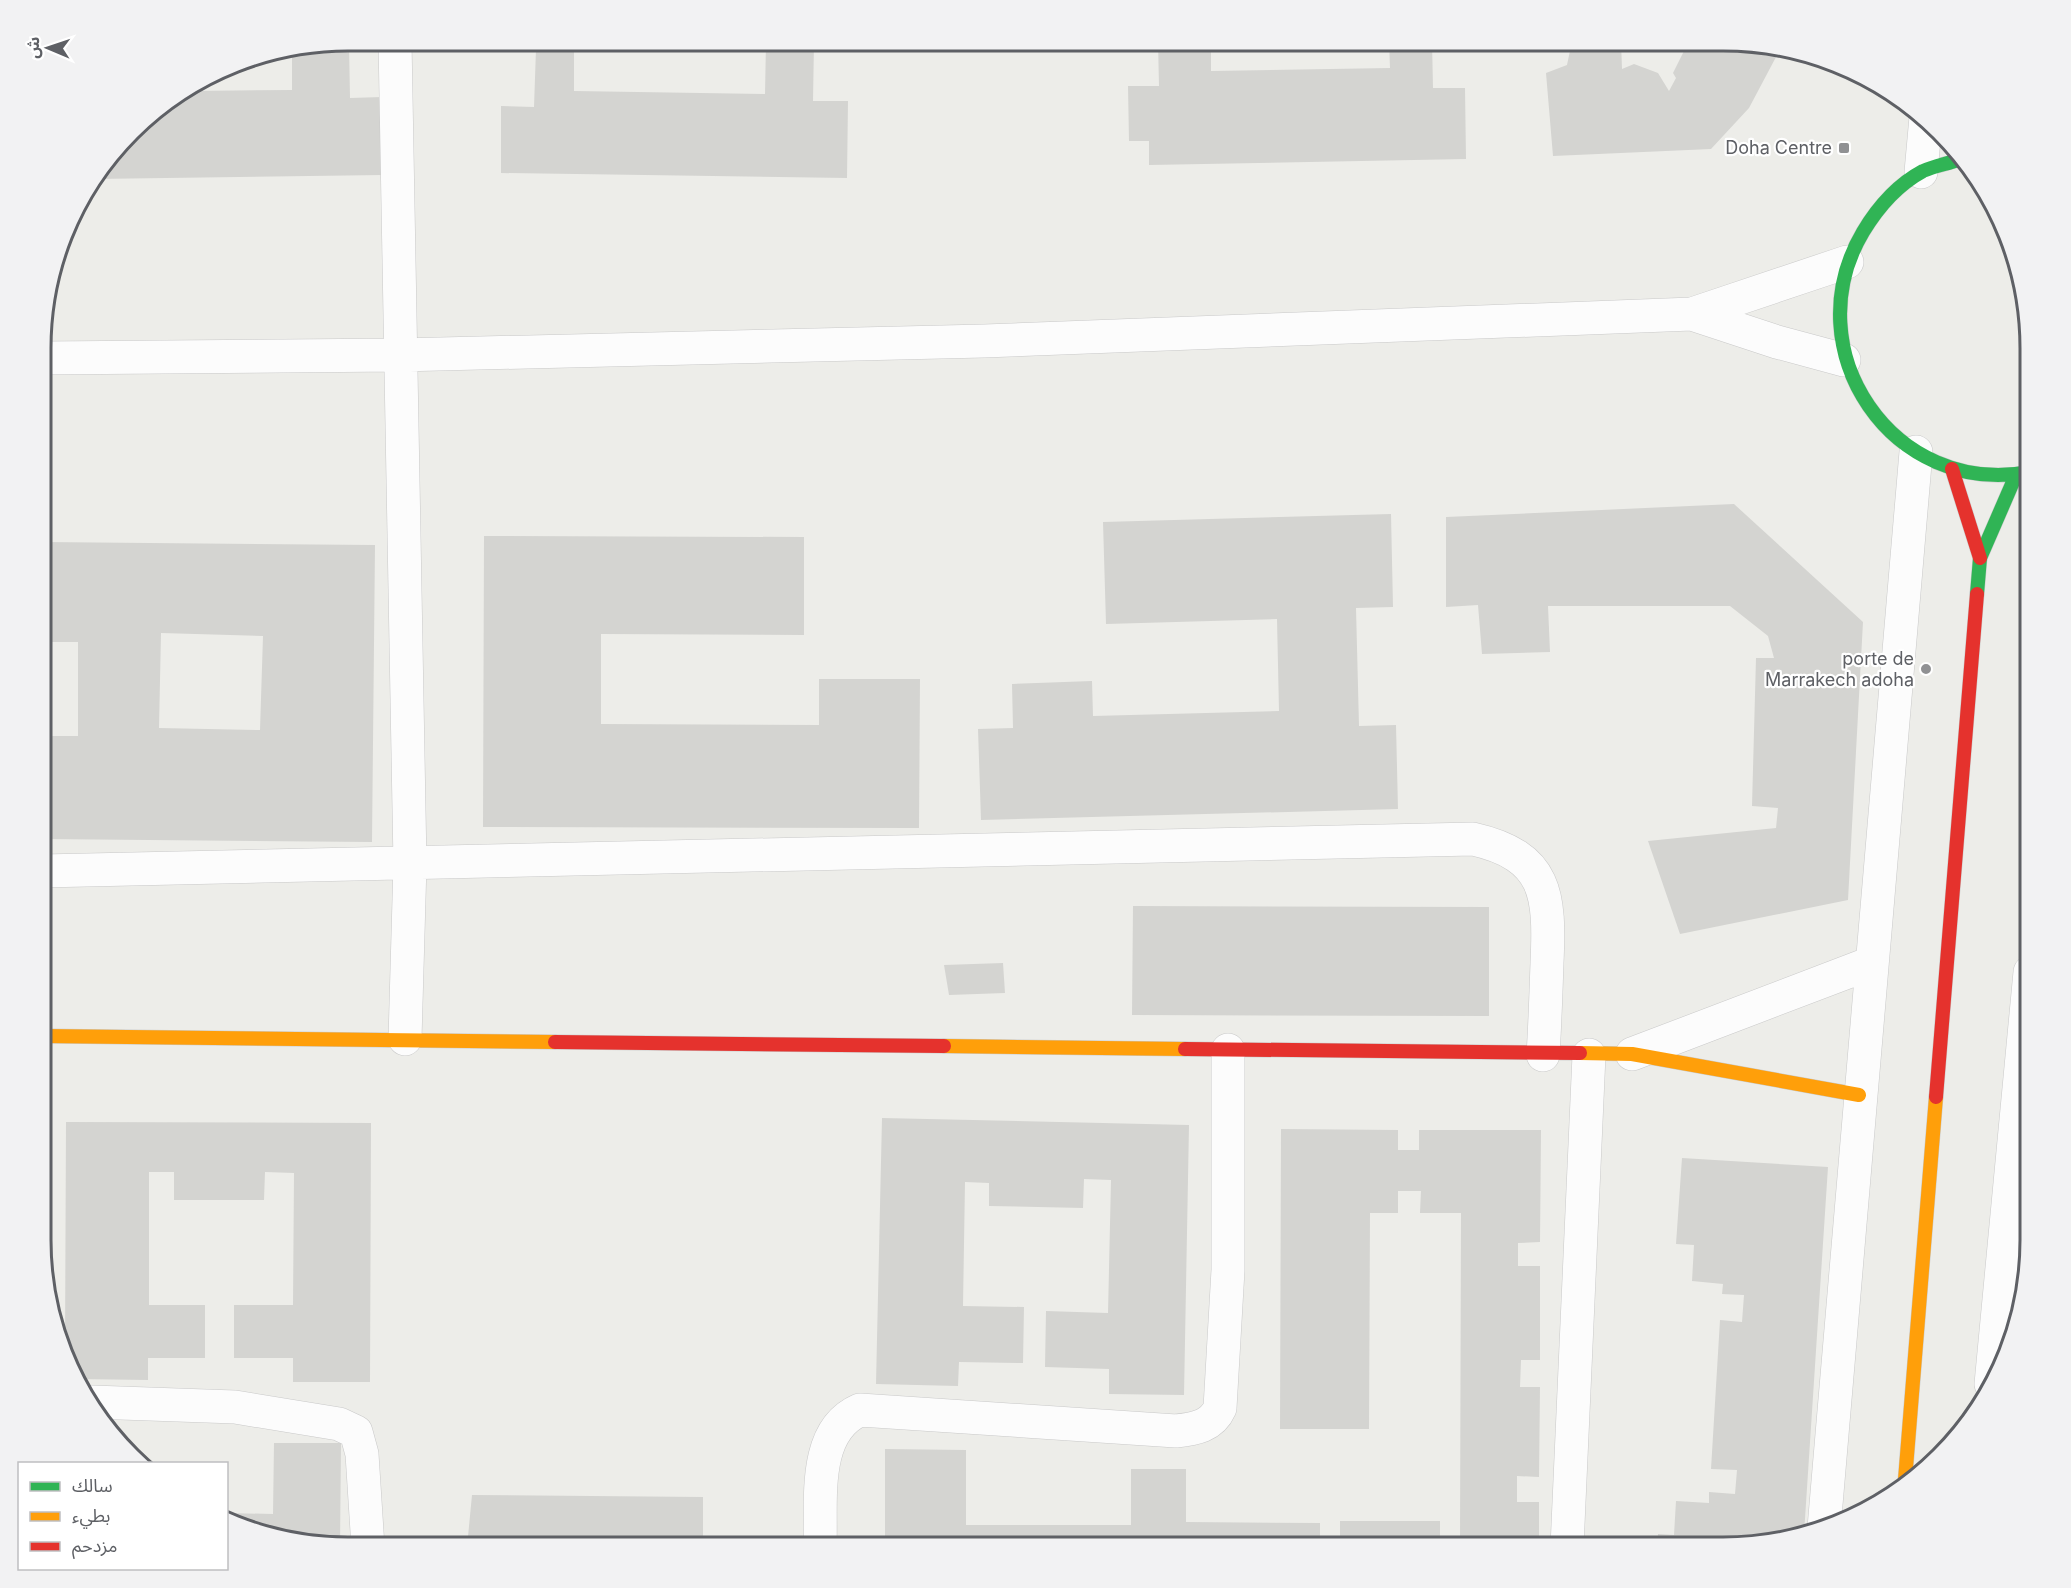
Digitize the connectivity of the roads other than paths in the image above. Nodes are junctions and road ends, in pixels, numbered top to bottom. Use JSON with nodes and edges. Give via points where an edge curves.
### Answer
{"nodes":[{"id":1,"x":395,"y":51,"type":"edge"},
{"id":2,"x":1925,"y":131,"type":"edge"},
{"id":3,"x":1954,"y":162,"type":"edge"},
{"id":4,"x":1922,"y":172,"type":"junction"},
{"id":5,"x":1847,"y":262,"type":"junction"},
{"id":6,"x":1692,"y":314,"type":"junction"},
{"id":7,"x":399,"y":355,"type":"junction"},
{"id":8,"x":51,"y":358,"type":"edge"},
{"id":9,"x":1844,"y":360,"type":"junction"},
{"id":10,"x":1916,"y":452,"type":"junction"},
{"id":11,"x":1952,"y":469,"type":"junction"},
{"id":12,"x":2020,"y":474,"type":"edge"},
{"id":13,"x":2016,"y":475,"type":"junction"},
{"id":14,"x":1980,"y":558,"type":"junction"},
{"id":15,"x":410,"y":864,"type":"junction"},
{"id":16,"x":51,"y":871,"type":"edge"},
{"id":17,"x":1871,"y":963,"type":"junction"},
{"id":18,"x":51,"y":1036,"type":"edge"},
{"id":19,"x":405,"y":1040,"type":"junction"},
{"id":20,"x":1228,"y":1050,"type":"junction"},
{"id":21,"x":1632,"y":1054,"type":"junction"},
{"id":22,"x":1544,"y":1055,"type":"junction"},
{"id":23,"x":1590,"y":1055,"type":"junction"},
{"id":24,"x":2020,"y":1078,"type":"edge"},
{"id":25,"x":1859,"y":1095,"type":"junction"},
{"id":26,"x":1993,"y":1362,"type":"edge"},
{"id":27,"x":99,"y":1402,"type":"edge"},
{"id":28,"x":1905,"y":1475,"type":"edge"},
{"id":29,"x":1825,"y":1519,"type":"edge"},
{"id":30,"x":367,"y":1537,"type":"edge"},
{"id":31,"x":820,"y":1537,"type":"edge"},
{"id":32,"x":1568,"y":1537,"type":"edge"}],
"edges":[{"from":1,"to":7,"type":"street"},
{"from":2,"to":4,"type":"street"},
{"from":3,"to":4,"type":"street"},
{"from":4,"to":5,"type":"street","via":[[1875,210]]},
{"from":5,"to":6,"type":"street"},
{"from":5,"to":9,"type":"street","via":[[1839,294]]},
{"from":6,"to":7,"type":"street","via":[[984,341]]},
{"from":6,"to":9,"type":"street"},
{"from":7,"to":8,"type":"street"},
{"from":7,"to":15,"type":"street"},
{"from":9,"to":10,"type":"street","via":[[1860,396],[1884,428]]},
{"from":10,"to":11,"type":"street"},
{"from":10,"to":17,"type":"street"},
{"from":11,"to":13,"type":"street"},
{"from":11,"to":14,"type":"street"},
{"from":12,"to":13,"type":"street"},
{"from":13,"to":14,"type":"street"},
{"from":14,"to":28,"type":"street"},
{"from":15,"to":16,"type":"street"},
{"from":15,"to":19,"type":"street"},
{"from":15,"to":22,"type":"street","via":[[1473,838],[1502,845],[1520,858],[1535,874],[1545,894],[1549,923]]},
{"from":17,"to":21,"type":"street"},
{"from":17,"to":25,"type":"street"},
{"from":18,"to":19,"type":"street"},
{"from":19,"to":20,"type":"street"},
{"from":20,"to":22,"type":"street"},
{"from":20,"to":31,"type":"street","via":[[1228,1270],[1217,1414],[1201,1426],[1176,1431],[860,1410],[845,1416],[827,1445]]},
{"from":21,"to":23,"type":"street"},
{"from":21,"to":25,"type":"street"},
{"from":22,"to":23,"type":"street"},
{"from":23,"to":32,"type":"street"},
{"from":24,"to":26,"type":"street"},
{"from":25,"to":29,"type":"street"},
{"from":27,"to":30,"type":"street","via":[[235,1407],[350,1428],[356,1432],[362,1454]]}]}
